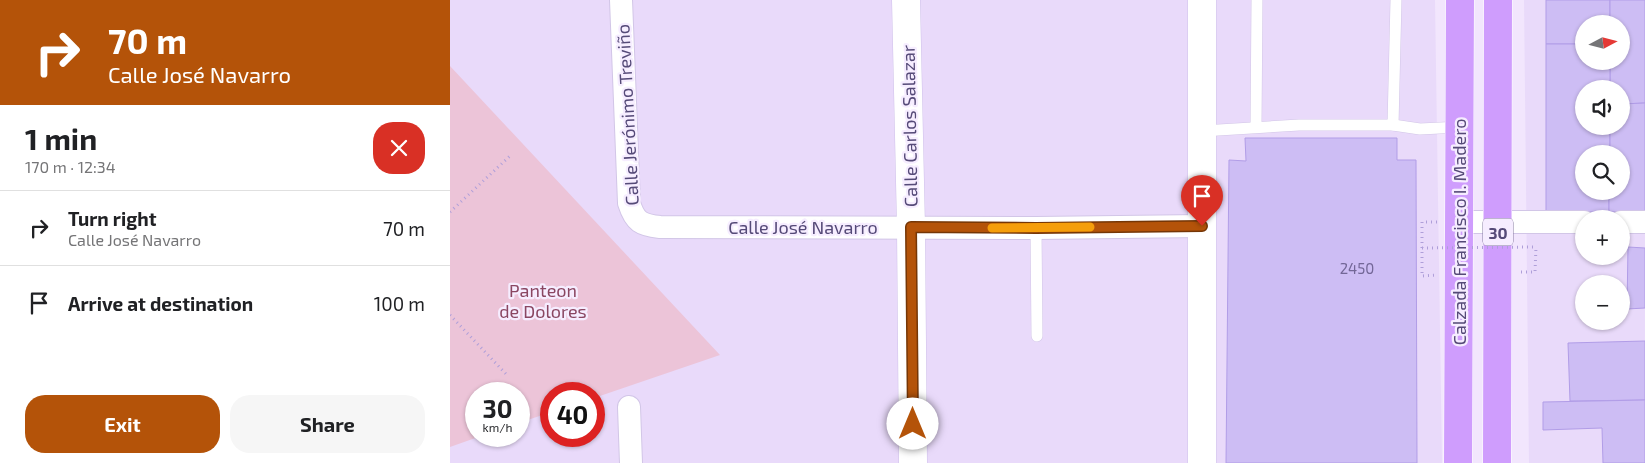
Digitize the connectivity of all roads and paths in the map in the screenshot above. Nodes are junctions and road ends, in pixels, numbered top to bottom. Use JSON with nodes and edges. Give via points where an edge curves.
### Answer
{"nodes":[{"id":1,"x":621,"y":0,"type":"edge"},
{"id":2,"x":906,"y":0,"type":"edge"},
{"id":3,"x":1202,"y":0,"type":"edge"},
{"id":4,"x":1258,"y":0,"type":"edge"},
{"id":5,"x":1396,"y":0,"type":"edge"},
{"id":6,"x":1460,"y":0,"type":"edge"},
{"id":7,"x":1498,"y":0,"type":"edge"},
{"id":8,"x":1393,"y":125,"type":"junction"},
{"id":9,"x":1256,"y":127,"type":"junction"},
{"id":10,"x":1460,"y":127,"type":"junction"},
{"id":11,"x":1202,"y":131,"type":"junction"},
{"id":12,"x":511,"y":155,"type":"dead end"},
{"id":13,"x":450,"y":212,"type":"edge"},
{"id":14,"x":1422,"y":222,"type":"dead end"},
{"id":15,"x":1460,"y":222,"type":"junction"},
{"id":16,"x":1498,"y":222,"type":"junction"},
{"id":17,"x":1575,"y":222,"type":"edge"},
{"id":18,"x":1630,"y":222,"type":"edge"},
{"id":19,"x":1645,"y":222,"type":"edge"},
{"id":20,"x":645,"y":225,"type":"joint"},
{"id":21,"x":1202,"y":226,"type":"junction"},
{"id":22,"x":911,"y":227,"type":"junction"},
{"id":23,"x":1036,"y":228,"type":"junction"},
{"id":24,"x":1422,"y":248,"type":"junction"},
{"id":25,"x":1536,"y":272,"type":"dead end"},
{"id":26,"x":1422,"y":276,"type":"dead end"},
{"id":27,"x":450,"y":315,"type":"edge"},
{"id":28,"x":1037,"y":336,"type":"dead end"},
{"id":29,"x":506,"y":374,"type":"dead end"},
{"id":30,"x":629,"y":407,"type":"dead end"},
{"id":31,"x":631,"y":463,"type":"edge"},
{"id":32,"x":913,"y":463,"type":"edge"},
{"id":33,"x":1202,"y":463,"type":"edge"},
{"id":34,"x":1458,"y":463,"type":"edge"},
{"id":35,"x":1497,"y":463,"type":"edge"}],
"edges":[{"from":1,"to":20,"type":"street","name":"Calle Jerónimo Treviño","via":[[629,202],[633,216]]},
{"from":2,"to":22,"type":"street","name":"Calle Carlos Salazar"},
{"from":3,"to":11,"type":"street"},
{"from":4,"to":9,"type":"lane"},
{"from":5,"to":8,"type":"lane"},
{"from":6,"to":10,"type":"main road","name":"Calzada Francisco I. Madero","number":"30"},
{"from":7,"to":16,"type":"main road","number":"30"},
{"from":8,"to":9,"type":"lane"},
{"from":8,"to":10,"type":"lane","via":[[1420,129]]},
{"from":9,"to":11,"type":"lane"},
{"from":10,"to":15,"type":"main road","name":"Calzada Francisco I. Madero","number":"30"},
{"from":11,"to":21,"type":"street"},
{"from":12,"to":13,"type":"path"},
{"from":14,"to":24,"type":"path"},
{"from":15,"to":16,"type":"street"},
{"from":15,"to":34,"type":"main road","name":"Calzada Francisco I. Madero","number":"30"},
{"from":16,"to":17,"type":"street"},
{"from":16,"to":35,"type":"main road","number":"30"},
{"from":18,"to":19,"type":"street"},
{"from":20,"to":22,"type":"street","name":"Calle José Navarro"},
{"from":21,"to":23,"type":"street","name":"Calle José Navarro"},
{"from":21,"to":33,"type":"street"},
{"from":22,"to":23,"type":"street","name":"Calle José Navarro"},
{"from":22,"to":32,"type":"street","name":"Calle Carlos Salazar"},
{"from":23,"to":28,"type":"lane"},
{"from":24,"to":25,"type":"path","bridge":true,"via":[[1536,247]]},
{"from":24,"to":26,"type":"path"},
{"from":27,"to":29,"type":"path"},
{"from":30,"to":31,"type":"street"}]}
